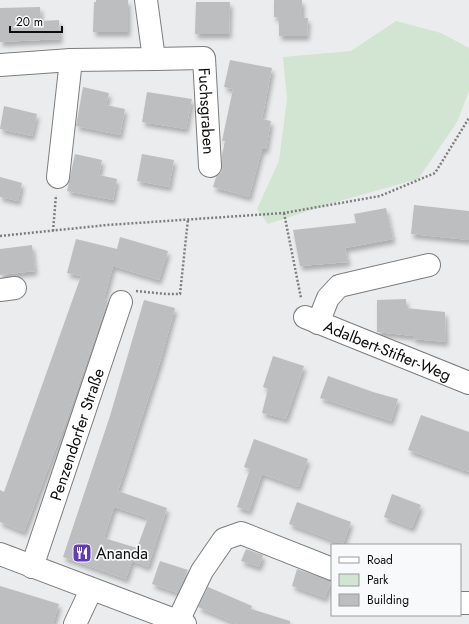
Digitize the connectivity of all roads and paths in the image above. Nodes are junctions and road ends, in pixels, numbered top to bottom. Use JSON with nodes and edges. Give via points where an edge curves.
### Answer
{"nodes":[{"id":1,"x":146,"y":0,"type":"edge"},
{"id":2,"x":154,"y":59,"type":"junction"},
{"id":3,"x":71,"y":60,"type":"junction"},
{"id":4,"x":0,"y":65,"type":"edge"},
{"id":5,"x":469,"y":118,"type":"edge"},
{"id":6,"x":210,"y":166,"type":"dead end"},
{"id":7,"x":58,"y":178,"type":"joint"},
{"id":8,"x":284,"y":212,"type":"junction"},
{"id":9,"x":188,"y":219,"type":"junction"},
{"id":10,"x":53,"y":231,"type":"junction"},
{"id":11,"x":0,"y":236,"type":"edge"},
{"id":12,"x":429,"y":265,"type":"dead end"},
{"id":13,"x":121,"y":302,"type":"joint"},
{"id":14,"x":312,"y":320,"type":"junction"},
{"id":15,"x":469,"y":383,"type":"edge"},
{"id":16,"x":0,"y":554,"type":"edge"},
{"id":17,"x":32,"y":567,"type":"junction"},
{"id":18,"x":331,"y":569,"type":"edge"},
{"id":19,"x":90,"y":590,"type":"junction"},
{"id":20,"x":182,"y":623,"type":"edge"},
{"id":21,"x":75,"y":624,"type":"edge"}],
"edges":[{"from":1,"to":2,"type":"street"},
{"from":2,"to":3,"type":"street","name":"Fuchsgraben"},
{"from":2,"to":6,"type":"street","name":"Fuchsgraben","via":[[204,58]]},
{"from":3,"to":4,"type":"street","name":"Fuchsgraben"},
{"from":3,"to":7,"type":"street"},
{"from":5,"to":8,"type":"path","via":[[435,173],[380,196]]},
{"from":7,"to":10,"type":"path"},
{"from":8,"to":9,"type":"path"},
{"from":8,"to":14,"type":"path"},
{"from":9,"to":10,"type":"path"},
{"from":9,"to":13,"type":"path","via":[[180,294],[136,291]]},
{"from":10,"to":11,"type":"path"},
{"from":12,"to":14,"type":"street","via":[[339,286]]},
{"from":13,"to":17,"type":"street","name":"Penzendorfer Straße"},
{"from":14,"to":15,"type":"street","name":"Adalbert-Stifter-Weg"},
{"from":16,"to":17,"type":"street"},
{"from":17,"to":19,"type":"street"},
{"from":18,"to":20,"type":"street","via":[[242,533],[224,539],[202,571]]},
{"from":19,"to":20,"type":"street"},
{"from":19,"to":21,"type":"street"}]}
